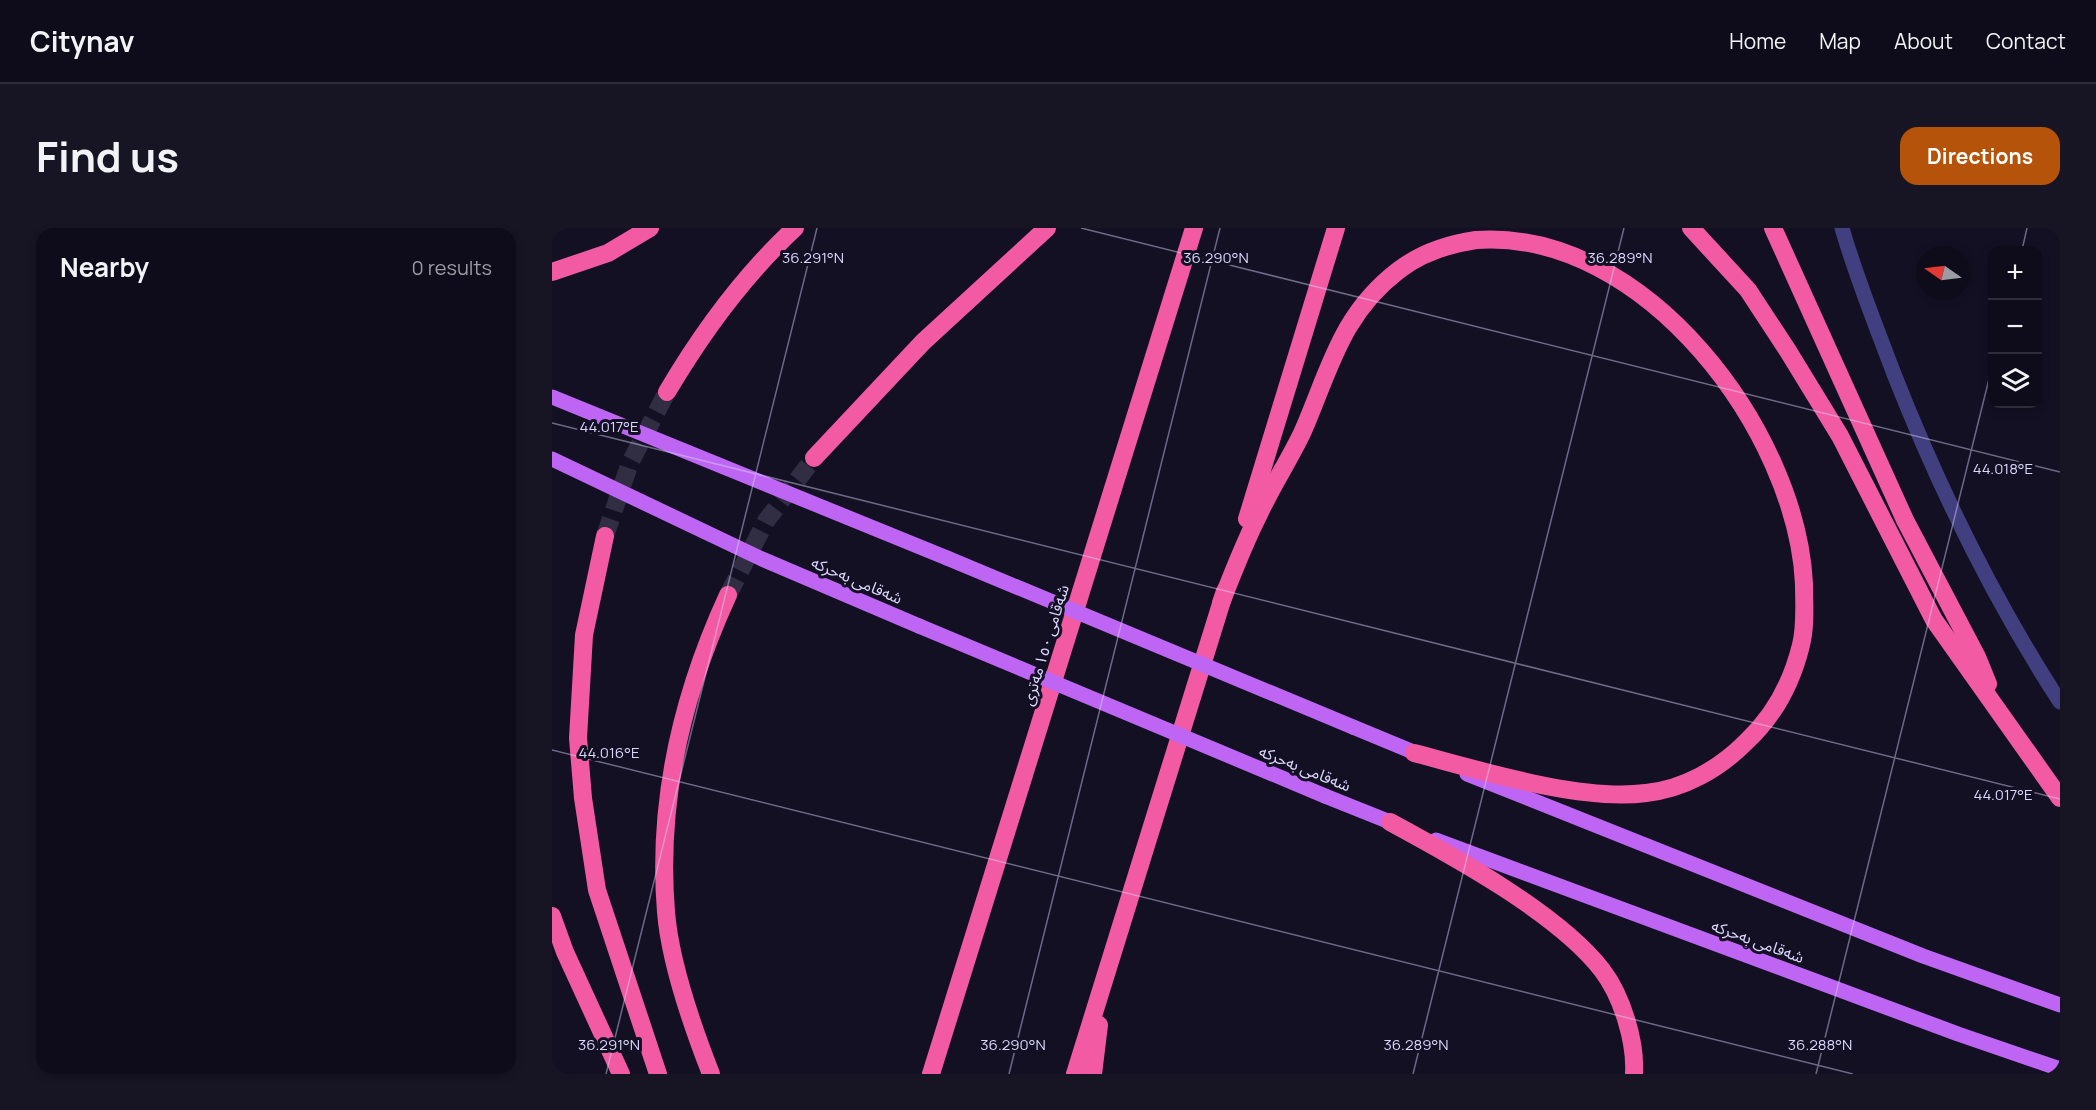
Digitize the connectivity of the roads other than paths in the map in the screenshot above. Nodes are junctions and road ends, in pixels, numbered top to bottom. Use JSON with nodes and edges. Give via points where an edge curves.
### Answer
{"nodes":[{"id":1,"x":650,"y":228,"type":"edge"},
{"id":2,"x":795,"y":228,"type":"edge"},
{"id":3,"x":1047,"y":228,"type":"edge"},
{"id":4,"x":1194,"y":228,"type":"edge"},
{"id":5,"x":1336,"y":228,"type":"edge"},
{"id":6,"x":1691,"y":228,"type":"edge"},
{"id":7,"x":1773,"y":228,"type":"edge"},
{"id":8,"x":1842,"y":228,"type":"edge"},
{"id":9,"x":552,"y":272,"type":"edge"},
{"id":10,"x":667,"y":392,"type":"tunnel mouth"},
{"id":11,"x":552,"y":397,"type":"edge"},
{"id":12,"x":814,"y":458,"type":"tunnel mouth"},
{"id":13,"x":552,"y":459,"type":"edge"},
{"id":14,"x":605,"y":536,"type":"tunnel mouth"},
{"id":15,"x":728,"y":595,"type":"tunnel mouth"},
{"id":16,"x":1221,"y":603,"type":"junction"},
{"id":17,"x":2060,"y":702,"type":"edge"},
{"id":18,"x":2001,"y":714,"type":"junction"},
{"id":19,"x":1414,"y":753,"type":"junction"},
{"id":20,"x":2060,"y":798,"type":"edge"},
{"id":21,"x":1390,"y":822,"type":"junction"},
{"id":22,"x":1125,"y":912,"type":"junction"},
{"id":23,"x":552,"y":916,"type":"edge"},
{"id":24,"x":2060,"y":1005,"type":"edge"},
{"id":25,"x":2060,"y":1069,"type":"edge"},
{"id":26,"x":621,"y":1074,"type":"edge"},
{"id":27,"x":658,"y":1074,"type":"edge"},
{"id":28,"x":711,"y":1074,"type":"edge"},
{"id":29,"x":931,"y":1074,"type":"edge"},
{"id":30,"x":1075,"y":1074,"type":"edge"},
{"id":31,"x":1093,"y":1074,"type":"edge"},
{"id":32,"x":1634,"y":1074,"type":"edge"}],
"edges":[{"from":1,"to":9,"type":"highway","via":[[608,253]]},
{"from":2,"to":10,"type":"highway","via":[[736,289],[700,336]]},
{"from":3,"to":12,"type":"highway","via":[[923,342]]},
{"from":4,"to":29,"type":"highway","name":"شەقامی ١٥٠ مەتری"},
{"from":5,"to":16,"type":"highway"},
{"from":6,"to":18,"type":"highway","via":[[1748,290],[1788,351],[1840,436],[1934,620]]},
{"from":7,"to":18,"type":"highway","via":[[1905,520],[1977,657]]},
{"from":8,"to":17,"type":"street","via":[[1876,328],[1932,467],[2023,646]]},
{"from":11,"to":19,"type":"main road","bridge":true},
{"from":13,"to":21,"type":"main road","name":"شەقامی بەحرکە","bridge":true,"via":[[762,559]]},
{"from":14,"to":27,"type":"highway","via":[[583,647],[579,738],[583,798],[597,890]]},
{"from":15,"to":28,"type":"highway","via":[[704,647],[685,706],[664,841],[666,914],[680,979]]},
{"from":16,"to":19,"type":"highway","via":[[1260,510],[1302,432],[1350,321],[1378,287],[1402,267],[1453,244],[1497,236],[1527,238],[1594,257],[1634,283],[1684,326],[1726,376],[1763,438],[1788,496],[1802,555],[1804,606],[1802,641],[1788,685],[1768,717],[1734,754],[1680,785],[1649,793],[1625,795],[1566,789]]},
{"from":16,"to":22,"type":"highway"},
{"from":18,"to":20,"type":"highway"},
{"from":19,"to":24,"type":"main road","via":[[1923,956]]},
{"from":21,"to":25,"type":"main road","name":"شەقامی بەحرکە"},
{"from":21,"to":32,"type":"highway","via":[[1506,891],[1578,943],[1603,971],[1618,1000],[1627,1027]]},
{"from":22,"to":30,"type":"highway"},
{"from":22,"to":31,"type":"highway","via":[[1102,1006]]},
{"from":23,"to":26,"type":"highway"}]}
